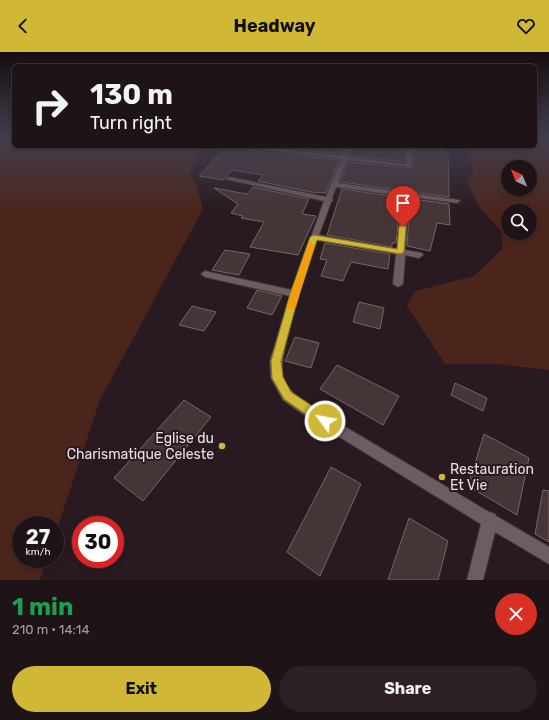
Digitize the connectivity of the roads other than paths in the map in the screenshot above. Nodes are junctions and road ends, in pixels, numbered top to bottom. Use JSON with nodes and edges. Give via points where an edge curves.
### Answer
{"nodes":[{"id":1,"x":342,"y":163,"type":"edge"},
{"id":2,"x":385,"y":163,"type":"edge"},
{"id":3,"x":409,"y":163,"type":"edge"},
{"id":4,"x":229,"y":179,"type":"dead end"},
{"id":5,"x":335,"y":185,"type":"junction"},
{"id":6,"x":330,"y":200,"type":"junction"},
{"id":7,"x":457,"y":201,"type":"dead end"},
{"id":8,"x":404,"y":215,"type":"dead end"},
{"id":9,"x":314,"y":237,"type":"junction"},
{"id":10,"x":401,"y":252,"type":"junction"},
{"id":11,"x":419,"y":255,"type":"dead end"},
{"id":12,"x":205,"y":274,"type":"dead end"},
{"id":13,"x":398,"y":284,"type":"dead end"},
{"id":14,"x":295,"y":294,"type":"junction"},
{"id":15,"x":490,"y":519,"type":"junction"},
{"id":16,"x":549,"y":556,"type":"edge"},
{"id":17,"x":475,"y":580,"type":"edge"}],
"edges":[{"from":1,"to":5,"type":"street"},
{"from":2,"to":3,"type":"street","via":[[409,166]]},
{"from":4,"to":6,"type":"street"},
{"from":5,"to":6,"type":"street"},
{"from":5,"to":7,"type":"street"},
{"from":6,"to":9,"type":"street"},
{"from":8,"to":10,"type":"street"},
{"from":9,"to":10,"type":"street"},
{"from":9,"to":14,"type":"street"},
{"from":10,"to":11,"type":"street"},
{"from":10,"to":13,"type":"street"},
{"from":12,"to":14,"type":"street"},
{"from":14,"to":15,"type":"street","via":[[276,361],[277,378],[287,396],[311,413]]},
{"from":15,"to":16,"type":"street"},
{"from":15,"to":17,"type":"street"}]}
